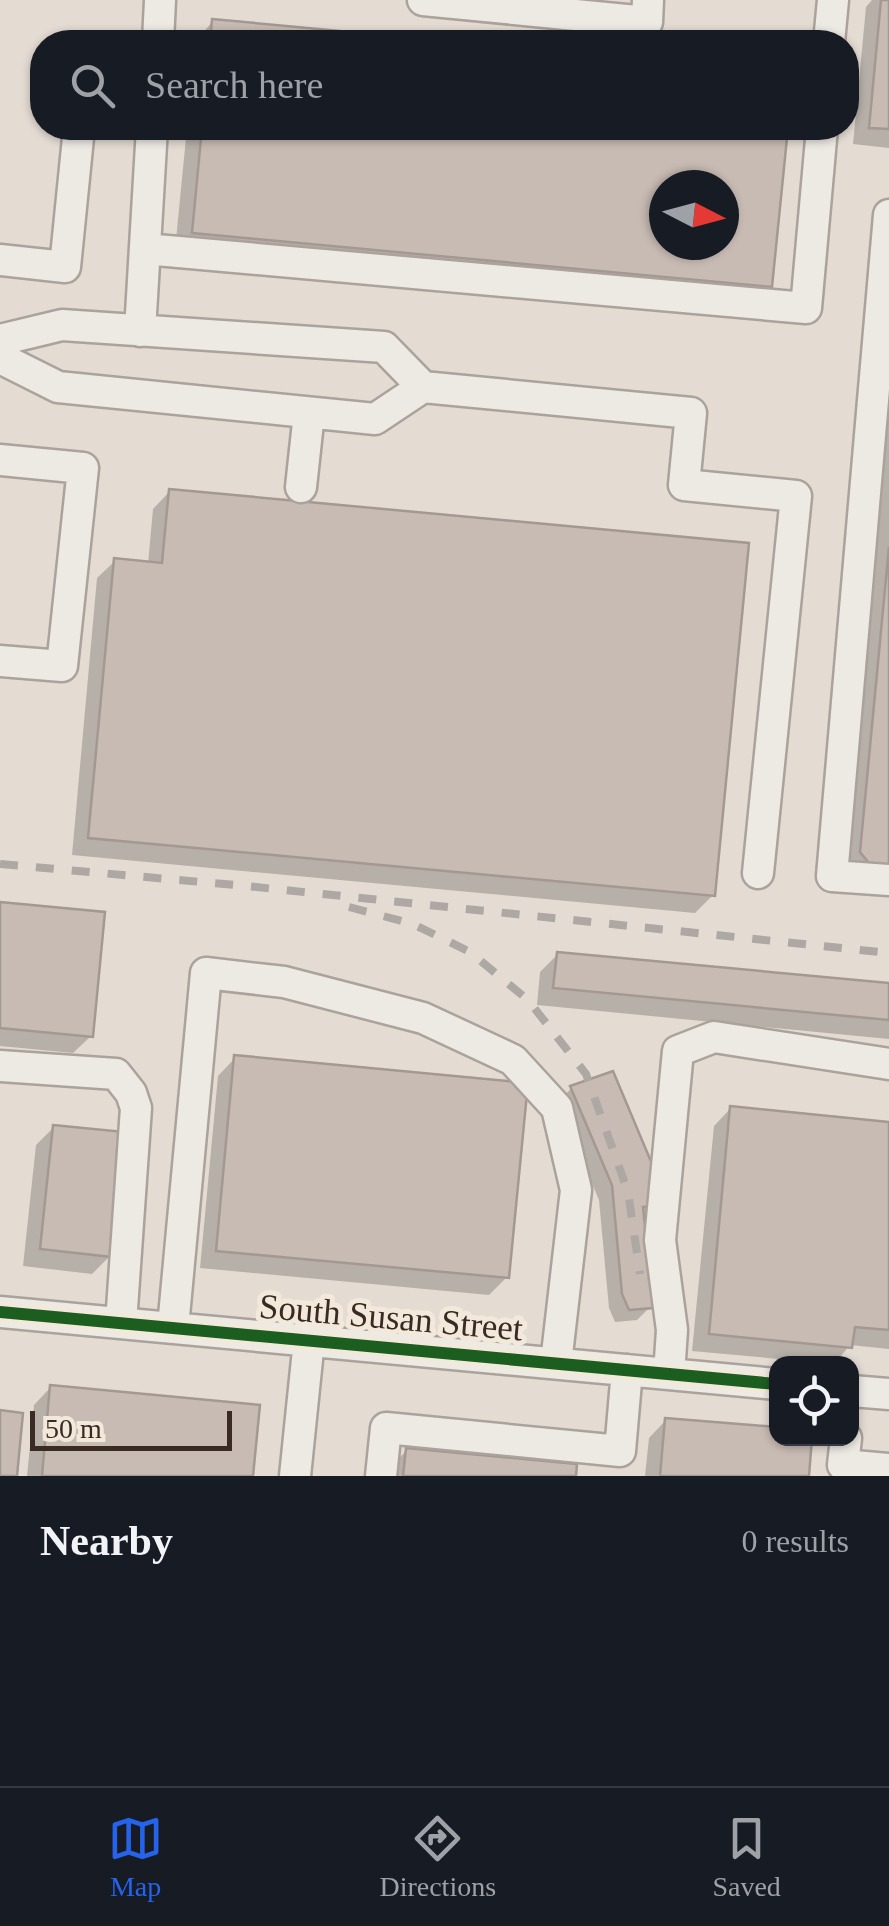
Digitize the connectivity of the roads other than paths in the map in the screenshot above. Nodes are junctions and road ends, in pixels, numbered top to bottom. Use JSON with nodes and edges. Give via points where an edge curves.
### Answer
{"nodes":[{"id":1,"x":160,"y":0,"type":"edge"},
{"id":2,"x":423,"y":0,"type":"edge"},
{"id":3,"x":648,"y":0,"type":"edge"},
{"id":4,"x":833,"y":0,"type":"edge"},
{"id":5,"x":159,"y":30,"type":"edge"},
{"id":6,"x":831,"y":30,"type":"edge"},
{"id":7,"x":77,"y":140,"type":"edge"},
{"id":8,"x":151,"y":140,"type":"edge"},
{"id":9,"x":821,"y":140,"type":"edge"},
{"id":10,"x":889,"y":216,"type":"edge"},
{"id":11,"x":145,"y":249,"type":"junction"},
{"id":12,"x":0,"y":260,"type":"edge"},
{"id":13,"x":140,"y":331,"type":"junction"},
{"id":14,"x":0,"y":340,"type":"edge"},
{"id":15,"x":0,"y":358,"type":"edge"},
{"id":16,"x":424,"y":388,"type":"junction"},
{"id":17,"x":309,"y":413,"type":"junction"},
{"id":18,"x":0,"y":460,"type":"edge"},
{"id":19,"x":301,"y":486,"type":"dead end"},
{"id":20,"x":0,"y":661,"type":"edge"},
{"id":21,"x":758,"y":873,"type":"dead end"},
{"id":22,"x":889,"y":880,"type":"edge"},
{"id":23,"x":889,"y":1064,"type":"edge"},
{"id":24,"x":0,"y":1066,"type":"edge"},
{"id":25,"x":0,"y":1312,"type":"edge"},
{"id":26,"x":121,"y":1323,"type":"junction"},
{"id":27,"x":173,"y":1327,"type":"junction"},
{"id":28,"x":309,"y":1340,"type":"junction"},
{"id":29,"x":556,"y":1363,"type":"junction"},
{"id":30,"x":627,"y":1370,"type":"junction"},
{"id":31,"x":669,"y":1374,"type":"junction"},
{"id":32,"x":769,"y":1383,"type":"edge"},
{"id":33,"x":859,"y":1392,"type":"edge"},
{"id":34,"x":889,"y":1394,"type":"edge"},
{"id":35,"x":845,"y":1446,"type":"edge"},
{"id":36,"x":889,"y":1469,"type":"edge"},
{"id":37,"x":295,"y":1476,"type":"edge"},
{"id":38,"x":381,"y":1476,"type":"edge"}],
"edges":[{"from":1,"to":5,"type":"street"},
{"from":2,"to":3,"type":"street","via":[[647,22]]},
{"from":4,"to":6,"type":"street"},
{"from":7,"to":12,"type":"street","via":[[66,266]]},
{"from":8,"to":11,"type":"street"},
{"from":9,"to":11,"type":"street","via":[[806,308]]},
{"from":10,"to":22,"type":"street","via":[[832,876]]},
{"from":11,"to":13,"type":"street"},
{"from":13,"to":14,"type":"street","via":[[62,326]]},
{"from":13,"to":16,"type":"street","via":[[384,347]]},
{"from":15,"to":17,"type":"street","via":[[58,388]]},
{"from":16,"to":17,"type":"street","via":[[375,419]]},
{"from":16,"to":21,"type":"street","via":[[691,413],[684,486],[796,496]]},
{"from":17,"to":19,"type":"street"},
{"from":18,"to":20,"type":"street","via":[[83,468],[62,666]]},
{"from":23,"to":31,"type":"street","via":[[714,1036],[678,1051],[660,1240],[672,1330]]},
{"from":24,"to":26,"type":"street","via":[[116,1074],[131,1093],[136,1108]]},
{"from":25,"to":26,"type":"street","name":"South Susan Street"},
{"from":26,"to":27,"type":"street","name":"South Susan Street"},
{"from":27,"to":28,"type":"street","name":"South Susan Street"},
{"from":27,"to":29,"type":"street","via":[[206,972],[284,982],[423,1018],[513,1060],[556,1108],[576,1190]]},
{"from":28,"to":29,"type":"street","name":"South Susan Street"},
{"from":28,"to":37,"type":"street"},
{"from":29,"to":30,"type":"street","name":"South Susan Street"},
{"from":30,"to":31,"type":"street","name":"South Susan Street"},
{"from":30,"to":38,"type":"street","via":[[620,1451],[386,1428]]},
{"from":31,"to":32,"type":"street","name":"South Susan Street"},
{"from":33,"to":34,"type":"street"},
{"from":35,"to":36,"type":"street","via":[[843,1466]]}]}
